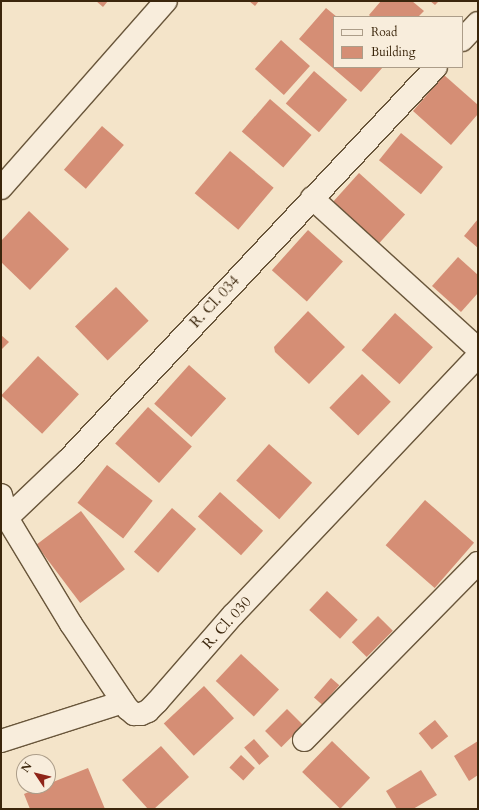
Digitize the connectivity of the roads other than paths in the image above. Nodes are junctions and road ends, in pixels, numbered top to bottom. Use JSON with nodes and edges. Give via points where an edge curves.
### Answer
{"nodes":[{"id":1,"x":166,"y":1,"type":"edge"},
{"id":2,"x":435,"y":68,"type":"edge"},
{"id":3,"x":1,"y":188,"type":"edge"},
{"id":4,"x":312,"y":198,"type":"junction"},
{"id":5,"x":478,"y":349,"type":"edge"},
{"id":6,"x":478,"y":356,"type":"edge"},
{"id":7,"x":1,"y":495,"type":"edge"},
{"id":8,"x":6,"y":518,"type":"junction"},
{"id":9,"x":478,"y":564,"type":"edge"},
{"id":10,"x":123,"y":702,"type":"junction"},
{"id":11,"x":304,"y":740,"type":"dead end"},
{"id":12,"x":1,"y":741,"type":"edge"}],
"edges":[{"from":1,"to":3,"type":"street"},
{"from":2,"to":4,"type":"street","name":"R. Cl. 034"},
{"from":4,"to":5,"type":"street"},
{"from":4,"to":8,"type":"street","name":"R. Cl. 034","via":[[68,460]]},
{"from":6,"to":10,"type":"street","name":"R. Cl. 030","via":[[233,616],[148,711],[134,714]]},
{"from":7,"to":8,"type":"street"},
{"from":8,"to":10,"type":"street","name":"R. Cl. 030","via":[[71,624]]},
{"from":9,"to":11,"type":"street"},
{"from":10,"to":12,"type":"street"}]}
